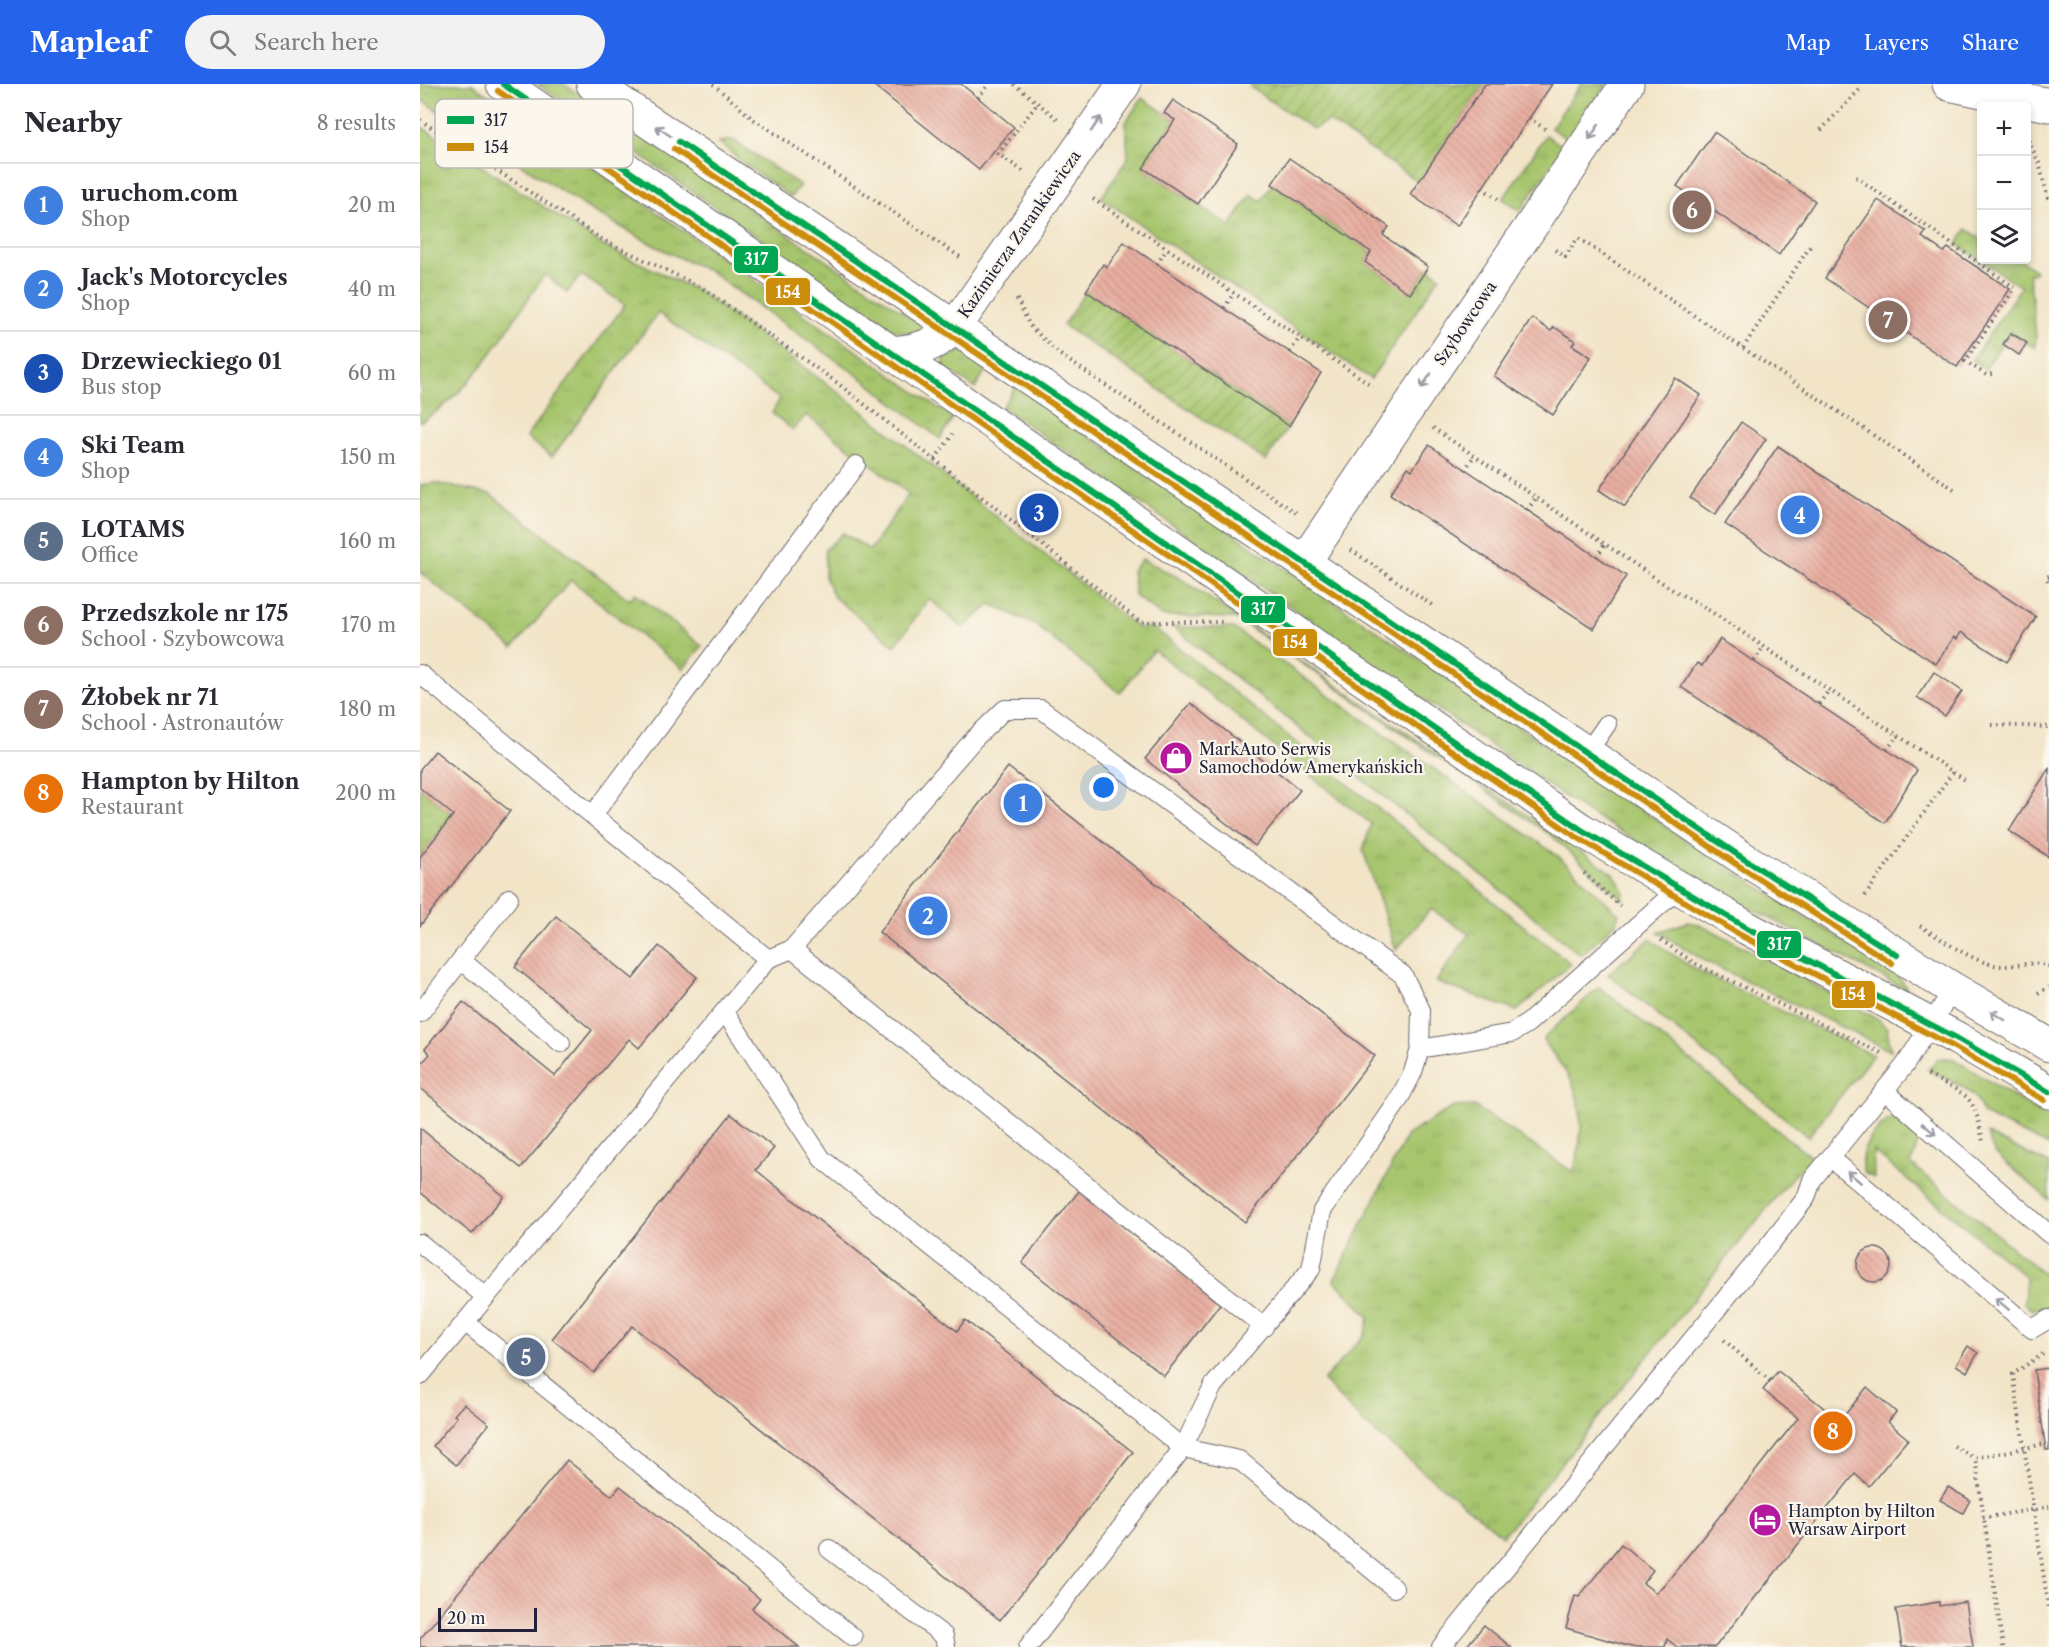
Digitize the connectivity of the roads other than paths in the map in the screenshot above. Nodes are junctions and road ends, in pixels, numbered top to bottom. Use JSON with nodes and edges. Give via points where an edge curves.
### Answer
{"nodes":[{"id":1,"x":503,"y":84,"type":"edge"},
{"id":2,"x":593,"y":84,"type":"edge"},
{"id":3,"x":1124,"y":84,"type":"edge"},
{"id":4,"x":1627,"y":84,"type":"edge"},
{"id":5,"x":1949,"y":84,"type":"edge"},
{"id":6,"x":525,"y":99,"type":"edge"},
{"id":7,"x":615,"y":99,"type":"edge"},
{"id":8,"x":2049,"y":105,"type":"edge"},
{"id":9,"x":633,"y":111,"type":"edge"},
{"id":10,"x":624,"y":168,"type":"edge"},
{"id":11,"x":955,"y":327,"type":"junction"},
{"id":12,"x":892,"y":353,"type":"junction"},
{"id":13,"x":856,"y":465,"type":"dead end"},
{"id":14,"x":1304,"y":562,"type":"junction"},
{"id":15,"x":420,"y":674,"type":"edge"},
{"id":16,"x":1607,"y":724,"type":"dead end"},
{"id":17,"x":1587,"y":753,"type":"junction"},
{"id":18,"x":593,"y":815,"type":"junction"},
{"id":19,"x":1678,"y":889,"type":"junction"},
{"id":20,"x":509,"y":898,"type":"dead end"},
{"id":21,"x":792,"y":949,"type":"junction"},
{"id":22,"x":768,"y":959,"type":"junction"},
{"id":23,"x":461,"y":960,"type":"junction"},
{"id":24,"x":1953,"y":989,"type":"junction"},
{"id":25,"x":725,"y":1012,"type":"junction"},
{"id":26,"x":420,"y":1013,"type":"edge"},
{"id":27,"x":1930,"y":1025,"type":"junction"},
{"id":28,"x":561,"y":1043,"type":"dead end"},
{"id":29,"x":2049,"y":1045,"type":"edge"},
{"id":30,"x":1420,"y":1049,"type":"junction"},
{"id":31,"x":1885,"y":1091,"type":"junction"},
{"id":32,"x":2049,"y":1092,"type":"edge"},
{"id":33,"x":1831,"y":1158,"type":"junction"},
{"id":34,"x":2049,"y":1234,"type":"edge"},
{"id":35,"x":420,"y":1243,"type":"edge"},
{"id":36,"x":485,"y":1296,"type":"junction"},
{"id":37,"x":2049,"y":1319,"type":"edge"},
{"id":38,"x":465,"y":1322,"type":"junction"},
{"id":39,"x":1264,"y":1327,"type":"junction"},
{"id":40,"x":420,"y":1376,"type":"edge"},
{"id":41,"x":1183,"y":1448,"type":"junction"},
{"id":42,"x":829,"y":1549,"type":"dead end"},
{"id":43,"x":1394,"y":1588,"type":"dead end"},
{"id":44,"x":853,"y":1637,"type":"dead end"},
{"id":45,"x":946,"y":1647,"type":"edge"},
{"id":46,"x":1028,"y":1647,"type":"edge"},
{"id":47,"x":1441,"y":1647,"type":"edge"}],
"edges":[{"from":1,"to":6,"type":"street"},
{"from":7,"to":2,"type":"street","one_way":true},
{"from":11,"to":3,"type":"street","name":"Kazimierza Zarankiewicza","one_way":true},
{"from":4,"to":14,"type":"street","name":"Szybowcowa","one_way":true},
{"from":5,"to":8,"type":"street"},
{"from":11,"to":9,"type":"street","one_way":true},
{"from":10,"to":12,"type":"street"},
{"from":11,"to":12,"type":"street","name":"Kazimierza Zarankiewicza","via":[[921,350]]},
{"from":11,"to":14,"type":"street"},
{"from":12,"to":19,"type":"street","via":[[1570,822]]},
{"from":13,"to":18,"type":"lane"},
{"from":14,"to":17,"type":"street"},
{"from":15,"to":18,"type":"lane"},
{"from":16,"to":17,"type":"lane"},
{"from":17,"to":24,"type":"street","via":[[1744,859]]},
{"from":18,"to":22,"type":"lane"},
{"from":19,"to":27,"type":"street"},
{"from":19,"to":30,"type":"lane","via":[[1512,1033]]},
{"from":20,"to":23,"type":"lane"},
{"from":21,"to":22,"type":"lane"},
{"from":21,"to":30,"type":"lane","via":[[974,739],[1005,709],[1041,709],[1403,975],[1420,1010]]},
{"from":21,"to":39,"type":"lane"},
{"from":22,"to":25,"type":"lane"},
{"from":23,"to":26,"type":"lane"},
{"from":23,"to":28,"type":"lane"},
{"from":24,"to":27,"type":"lane"},
{"from":29,"to":24,"type":"street","one_way":true},
{"from":25,"to":36,"type":"lane"},
{"from":25,"to":41,"type":"lane","via":[[822,1159]]},
{"from":27,"to":31,"type":"lane"},
{"from":27,"to":32,"type":"street"},
{"from":30,"to":39,"type":"lane","via":[[1397,1103],[1322,1211],[1311,1269]]},
{"from":31,"to":33,"type":"lane"},
{"from":31,"to":34,"type":"lane","one_way":true},
{"from":37,"to":33,"type":"lane","one_way":true,"via":[[2032,1329]]},
{"from":33,"to":47,"type":"lane","via":[[1812,1180],[1806,1198]]},
{"from":35,"to":36,"type":"lane"},
{"from":36,"to":38,"type":"lane"},
{"from":38,"to":40,"type":"lane"},
{"from":38,"to":44,"type":"lane"},
{"from":39,"to":41,"type":"lane","via":[[1213,1386]]},
{"from":41,"to":43,"type":"lane","via":[[1239,1460]]},
{"from":41,"to":46,"type":"lane"},
{"from":42,"to":45,"type":"lane","via":[[944,1636]]}]}
